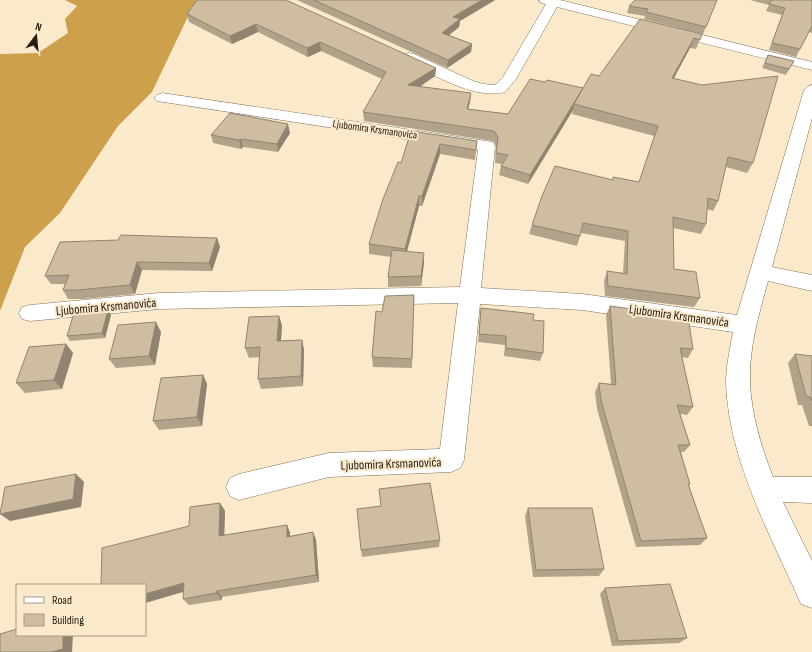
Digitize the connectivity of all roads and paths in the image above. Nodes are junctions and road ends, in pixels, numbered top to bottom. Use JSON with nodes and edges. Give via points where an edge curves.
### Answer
{"nodes":[{"id":1,"x":549,"y":1,"type":"edge"},
{"id":2,"x":395,"y":50,"type":"edge"},
{"id":3,"x":812,"y":66,"type":"edge"},
{"id":4,"x":812,"y":90,"type":"edge"},
{"id":5,"x":162,"y":98,"type":"dead end"},
{"id":6,"x":804,"y":144,"type":"edge"},
{"id":7,"x":760,"y":272,"type":"junction"},
{"id":8,"x":812,"y":283,"type":"edge"},
{"id":9,"x":469,"y":295,"type":"junction"},
{"id":10,"x":30,"y":313,"type":"dead end"},
{"id":11,"x":745,"y":325,"type":"junction"},
{"id":12,"x":239,"y":487,"type":"dead end"},
{"id":13,"x":764,"y":489,"type":"junction"},
{"id":14,"x":812,"y":490,"type":"edge"},
{"id":15,"x":812,"y":593,"type":"edge"}],
"edges":[{"from":1,"to":2,"type":"street","via":[[506,84],[500,90],[471,86]]},
{"from":1,"to":3,"type":"street"},
{"from":4,"to":6,"type":"street","name":"Ljubomira Krsmanovića"},
{"from":5,"to":9,"type":"street","name":"Ljubomira Krsmanovića","via":[[486,146]]},
{"from":6,"to":7,"type":"street","name":"Ljubomira Krsmanovića"},
{"from":7,"to":8,"type":"street"},
{"from":7,"to":11,"type":"street","name":"Ljubomira Krsmanovića"},
{"from":9,"to":10,"type":"street","name":"Ljubomira Krsmanovića","via":[[158,301]]},
{"from":9,"to":11,"type":"street","name":"Ljubomira Krsmanovića","via":[[582,302]]},
{"from":9,"to":12,"type":"street","name":"Ljubomira Krsmanovića","via":[[451,460],[329,465]]},
{"from":11,"to":13,"type":"street","name":"Ljubomira Krsmanovića","via":[[739,362],[740,406],[748,445]]},
{"from":13,"to":14,"type":"street"},
{"from":13,"to":15,"type":"street","name":"Ljubomira Krsmanovića"}]}
